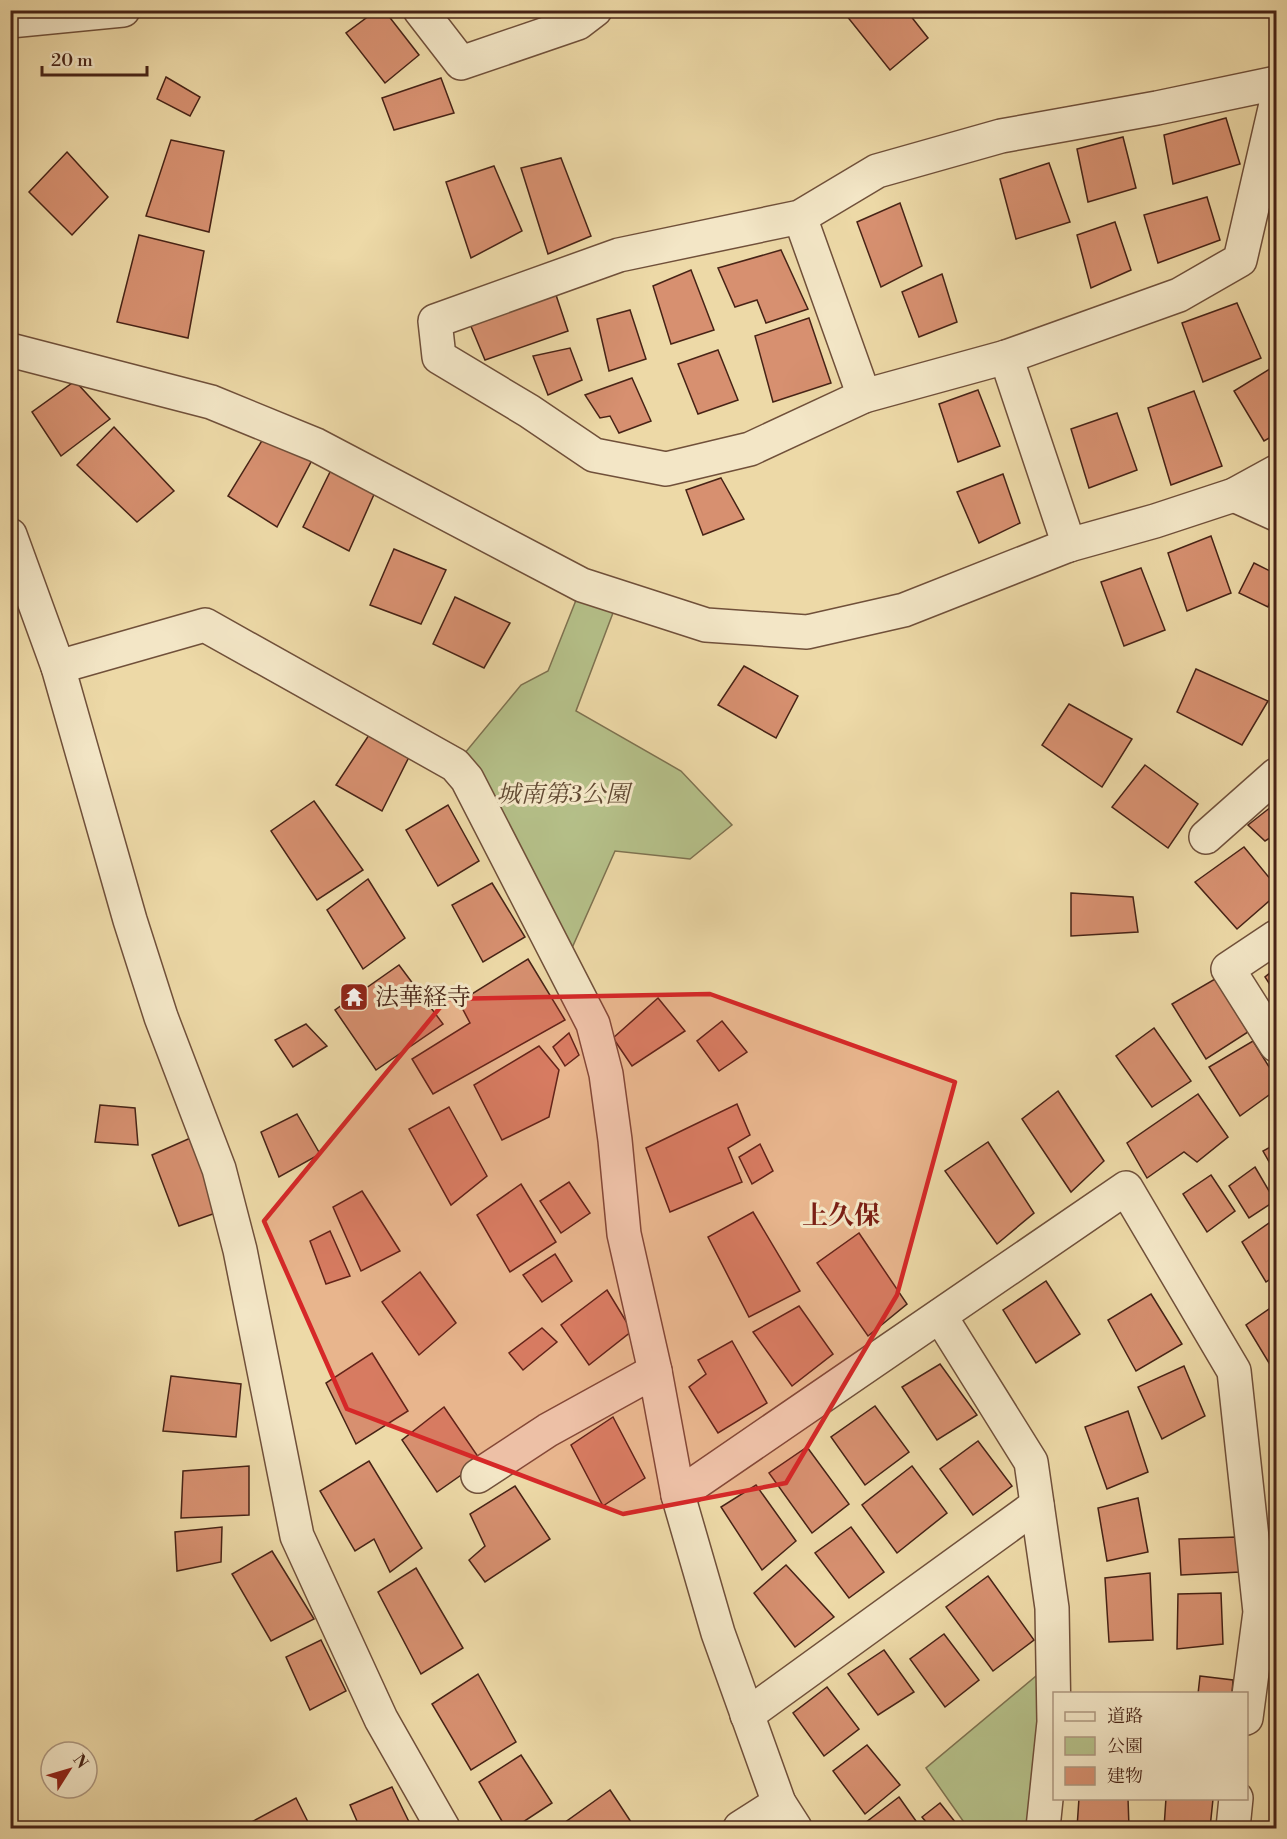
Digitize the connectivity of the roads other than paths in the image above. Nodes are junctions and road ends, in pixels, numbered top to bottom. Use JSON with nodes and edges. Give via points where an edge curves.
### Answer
{"nodes":[{"id":1,"x":123,"y":10,"type":"edge"},
{"id":2,"x":420,"y":10,"type":"edge"},
{"id":3,"x":595,"y":10,"type":"edge"},
{"id":4,"x":10,"y":21,"type":"edge"},
{"id":5,"x":1276,"y":83,"type":"edge"},
{"id":6,"x":1276,"y":104,"type":"edge"},
{"id":7,"x":800,"y":217,"type":"junction"},
{"id":8,"x":10,"y":350,"type":"edge"},
{"id":9,"x":1006,"y":357,"type":"junction"},
{"id":10,"x":864,"y":396,"type":"junction"},
{"id":11,"x":1276,"y":472,"type":"edge"},
{"id":12,"x":1234,"y":495,"type":"junction"},
{"id":13,"x":1276,"y":514,"type":"edge"},
{"id":14,"x":10,"y":535,"type":"edge"},
{"id":15,"x":1069,"y":545,"type":"junction"},
{"id":16,"x":58,"y":667,"type":"junction"},
{"id":17,"x":1276,"y":775,"type":"edge"},
{"id":18,"x":1206,"y":837,"type":"dead end"},
{"id":19,"x":1276,"y":937,"type":"edge"},
{"id":20,"x":1276,"y":1045,"type":"edge"},
{"id":21,"x":940,"y":1316,"type":"junction"},
{"id":22,"x":655,"y":1371,"type":"junction"},
{"id":23,"x":478,"y":1476,"type":"dead end"},
{"id":24,"x":678,"y":1495,"type":"junction"},
{"id":25,"x":1037,"y":1505,"type":"junction"},
{"id":26,"x":1053,"y":1692,"type":"edge"},
{"id":27,"x":1248,"y":1703,"type":"edge"},
{"id":28,"x":747,"y":1715,"type":"junction"},
{"id":29,"x":1053,"y":1732,"type":"edge"},
{"id":30,"x":1236,"y":1800,"type":"edge"},
{"id":31,"x":787,"y":1816,"type":"edge"},
{"id":32,"x":443,"y":1828,"type":"edge"},
{"id":33,"x":740,"y":1828,"type":"edge"},
{"id":34,"x":1043,"y":1828,"type":"edge"},
{"id":35,"x":1233,"y":1828,"type":"edge"}],
"edges":[{"from":1,"to":4,"type":"street"},
{"from":2,"to":3,"type":"street","via":[[461,63],[578,23]]},
{"from":5,"to":7,"type":"street","via":[[990,139],[877,171]]},
{"from":6,"to":9,"type":"street","via":[[1240,260],[1179,295]]},
{"from":7,"to":10,"type":"street"},
{"from":7,"to":10,"type":"street","via":[[619,255],[435,321],[439,357],[594,455],[666,469],[750,449]]},
{"from":8,"to":15,"type":"street","via":[[211,402],[316,445],[582,585],[706,625],[807,633],[904,610]]},
{"from":9,"to":10,"type":"street"},
{"from":9,"to":15,"type":"street"},
{"from":11,"to":12,"type":"street"},
{"from":12,"to":13,"type":"street"},
{"from":12,"to":15,"type":"street"},
{"from":14,"to":16,"type":"street"},
{"from":16,"to":22,"type":"street","via":[[205,625],[455,765],[467,780],[592,1024],[606,1074],[624,1234]]},
{"from":16,"to":32,"type":"street","via":[[160,1017],[219,1169],[240,1250],[297,1536],[381,1719]]},
{"from":17,"to":18,"type":"street"},
{"from":19,"to":20,"type":"street","via":[[1228,969]]},
{"from":21,"to":24,"type":"street"},
{"from":21,"to":25,"type":"street","via":[[1031,1462]]},
{"from":21,"to":27,"type":"street","via":[[1126,1188],[1234,1371],[1260,1612]]},
{"from":22,"to":23,"type":"street","via":[[548,1430]]},
{"from":22,"to":24,"type":"street"},
{"from":24,"to":28,"type":"street","via":[[718,1633]]},
{"from":25,"to":26,"type":"street","via":[[1052,1608]]},
{"from":25,"to":28,"type":"street"},
{"from":28,"to":31,"type":"street"},
{"from":29,"to":34,"type":"street"},
{"from":30,"to":35,"type":"street"},
{"from":31,"to":33,"type":"street"}]}
